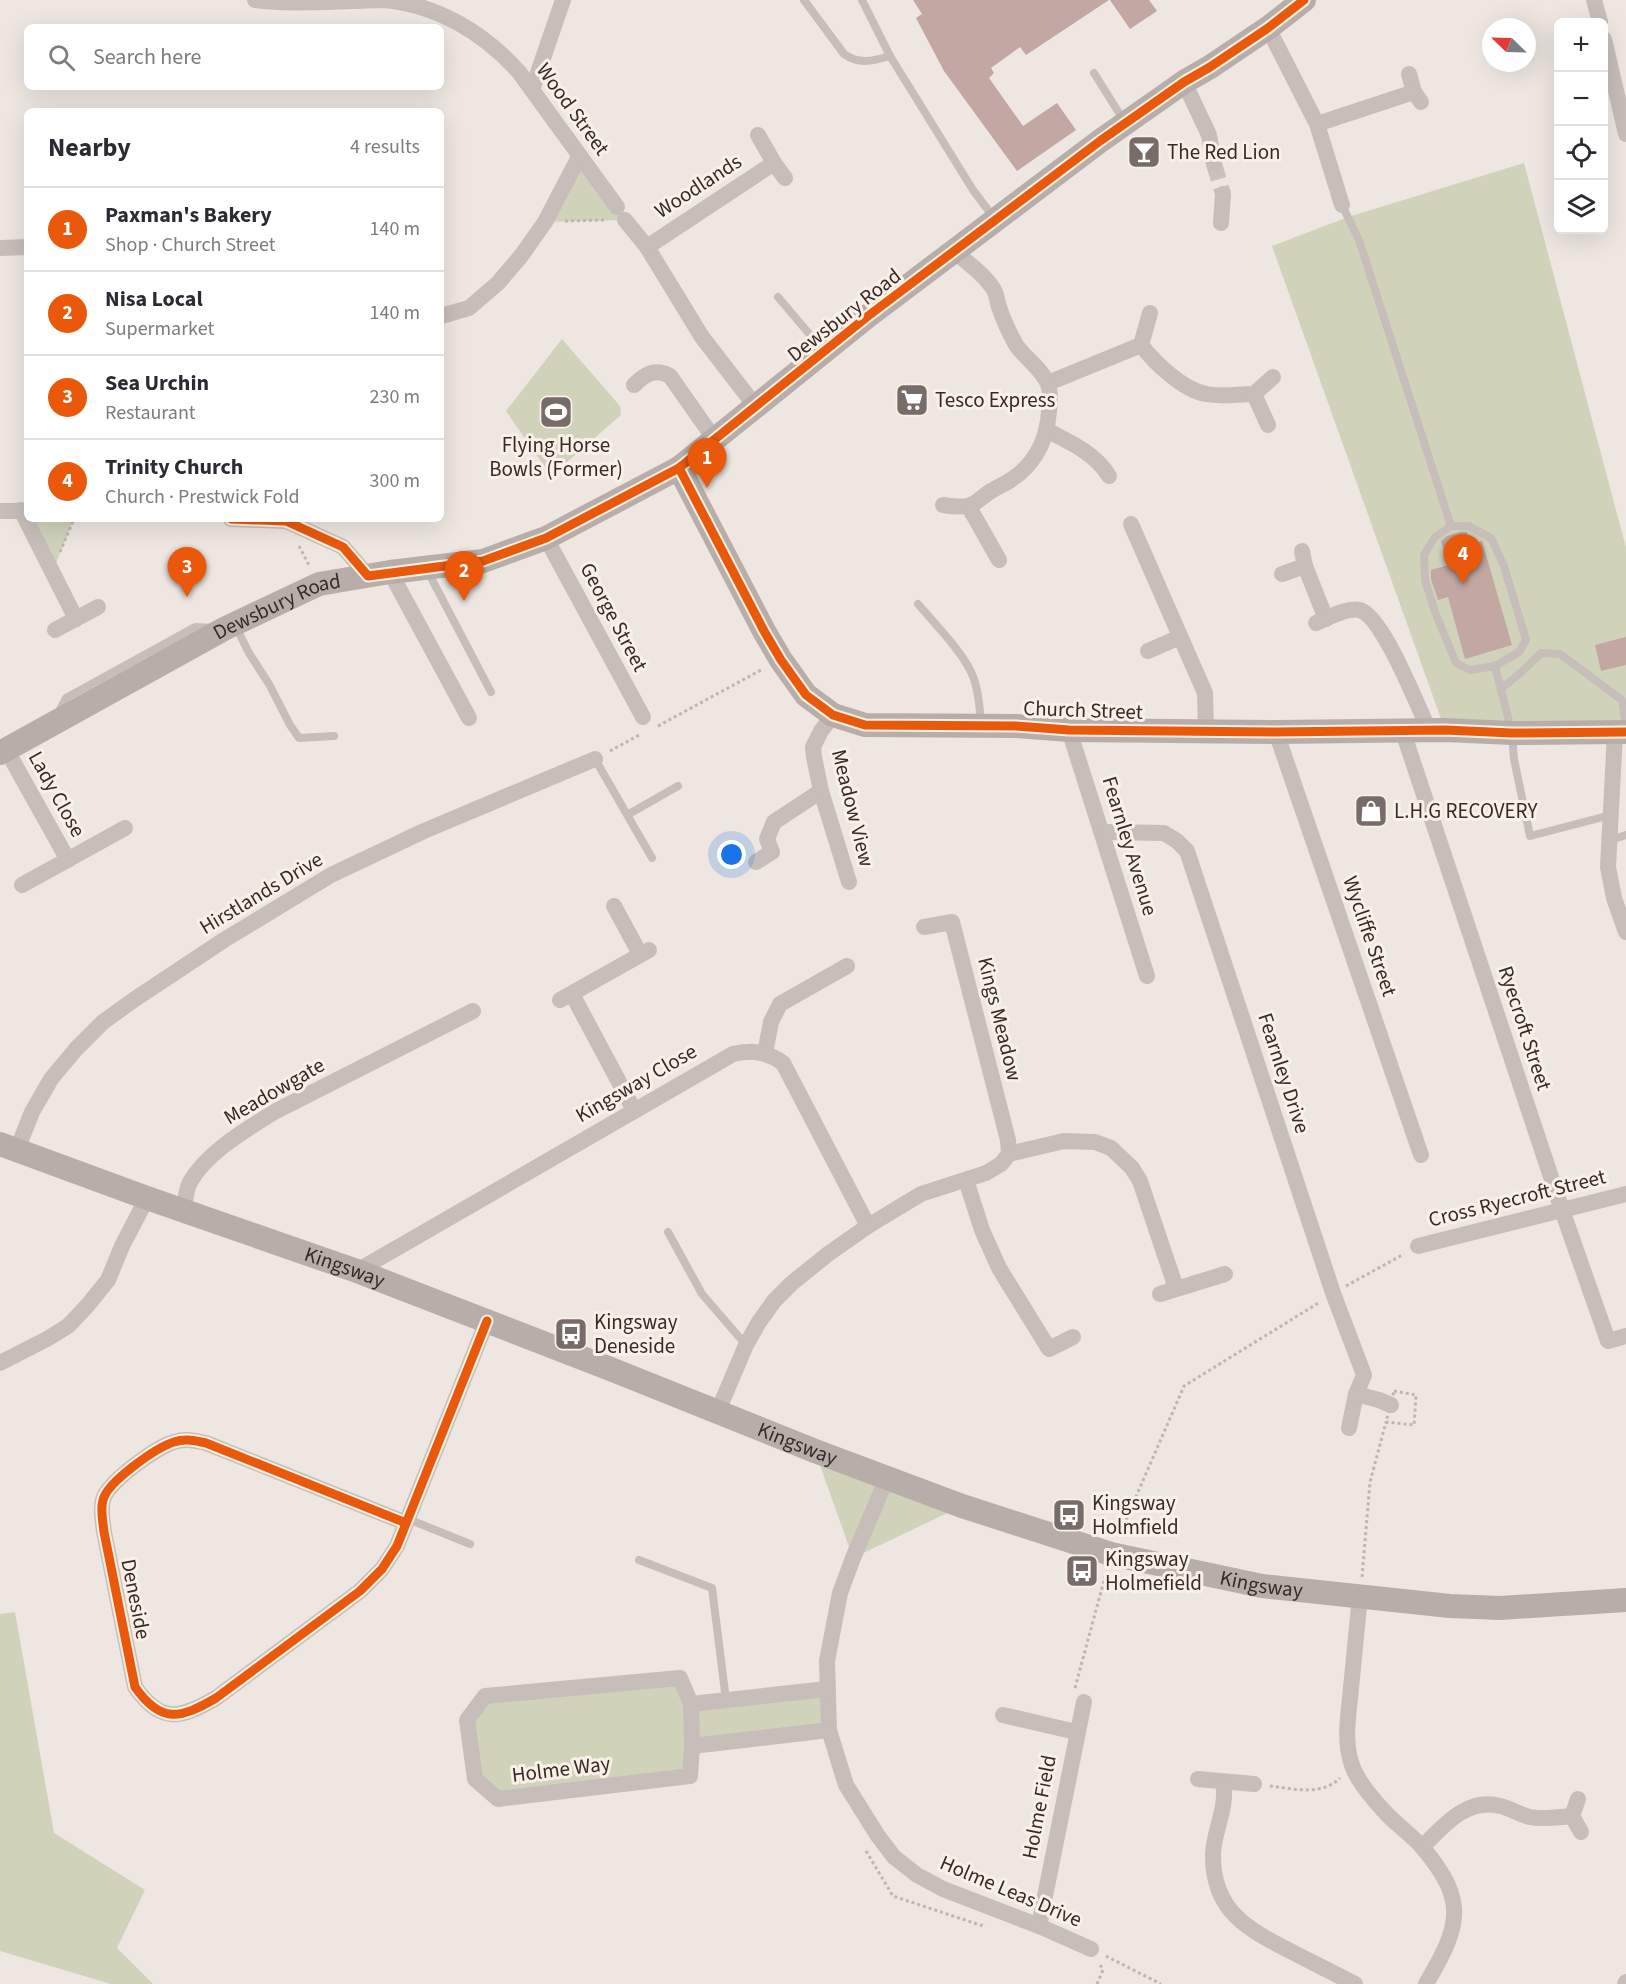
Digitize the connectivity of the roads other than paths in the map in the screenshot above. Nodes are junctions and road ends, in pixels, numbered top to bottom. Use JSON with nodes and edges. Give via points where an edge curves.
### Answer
{"nodes":[{"id":1,"x":255,"y":0,"type":"edge"},
{"id":2,"x":563,"y":0,"type":"edge"},
{"id":3,"x":804,"y":0,"type":"edge"},
{"id":4,"x":862,"y":0,"type":"edge"},
{"id":5,"x":1304,"y":0,"type":"edge"},
{"id":6,"x":1594,"y":0,"type":"edge"},
{"id":7,"x":413,"y":3,"type":"edge"},
{"id":8,"x":1599,"y":18,"type":"edge"},
{"id":9,"x":1268,"y":28,"type":"junction"},
{"id":10,"x":890,"y":56,"type":"junction"},
{"id":11,"x":1608,"y":56,"type":"edge"},
{"id":12,"x":1094,"y":73,"type":"dead end"},
{"id":13,"x":1409,"y":74,"type":"dead end"},
{"id":14,"x":1184,"y":82,"type":"junction"},
{"id":15,"x":532,"y":90,"type":"junction"},
{"id":16,"x":1126,"y":123,"type":"junction"},
{"id":17,"x":1317,"y":124,"type":"junction"},
{"id":18,"x":1626,"y":134,"type":"edge"},
{"id":19,"x":758,"y":135,"type":"dead end"},
{"id":20,"x":579,"y":157,"type":"junction"},
{"id":21,"x":774,"y":163,"type":"junction"},
{"id":22,"x":1214,"y":164,"type":"tunnel mouth"},
{"id":23,"x":785,"y":178,"type":"dead end"},
{"id":24,"x":1223,"y":194,"type":"tunnel mouth"},
{"id":25,"x":1342,"y":205,"type":"joint"},
{"id":26,"x":996,"y":220,"type":"junction"},
{"id":27,"x":1221,"y":223,"type":"dead end"},
{"id":28,"x":24,"y":247,"type":"edge"},
{"id":29,"x":647,"y":247,"type":"junction"},
{"id":30,"x":0,"y":248,"type":"edge"},
{"id":31,"x":955,"y":252,"type":"junction"},
{"id":32,"x":778,"y":297,"type":"dead end"},
{"id":33,"x":1150,"y":313,"type":"dead end"},
{"id":34,"x":444,"y":315,"type":"edge"},
{"id":35,"x":1141,"y":345,"type":"junction"},
{"id":36,"x":825,"y":352,"type":"junction"},
{"id":37,"x":1274,"y":377,"type":"dead end"},
{"id":38,"x":1048,"y":383,"type":"junction"},
{"id":39,"x":634,"y":385,"type":"dead end"},
{"id":40,"x":1254,"y":394,"type":"junction"},
{"id":41,"x":756,"y":407,"type":"junction"},
{"id":42,"x":1268,"y":424,"type":"dead end"},
{"id":43,"x":1048,"y":431,"type":"junction"},
{"id":44,"x":715,"y":440,"type":"junction"},
{"id":45,"x":679,"y":468,"type":"junction"},
{"id":46,"x":1109,"y":476,"type":"dead end"},
{"id":47,"x":943,"y":505,"type":"dead end"},
{"id":48,"x":969,"y":507,"type":"junction"},
{"id":49,"x":24,"y":510,"type":"edge"},
{"id":50,"x":0,"y":511,"type":"edge"},
{"id":51,"x":29,"y":522,"type":"edge"},
{"id":52,"x":290,"y":522,"type":"edge"},
{"id":53,"x":1131,"y":524,"type":"dead end"},
{"id":54,"x":1451,"y":526,"type":"junction"},
{"id":55,"x":546,"y":538,"type":"junction"},
{"id":56,"x":999,"y":560,"type":"dead end"},
{"id":57,"x":426,"y":569,"type":"junction"},
{"id":58,"x":379,"y":574,"type":"junction"},
{"id":59,"x":1282,"y":574,"type":"dead end"},
{"id":60,"x":918,"y":604,"type":"dead end"},
{"id":61,"x":98,"y":607,"type":"dead end"},
{"id":62,"x":76,"y":619,"type":"junction"},
{"id":63,"x":229,"y":627,"type":"junction"},
{"id":64,"x":55,"y":630,"type":"dead end"},
{"id":65,"x":1180,"y":637,"type":"junction"},
{"id":66,"x":1148,"y":651,"type":"dead end"},
{"id":67,"x":1495,"y":666,"type":"junction"},
{"id":68,"x":1501,"y":689,"type":"junction"},
{"id":69,"x":491,"y":692,"type":"dead end"},
{"id":70,"x":833,"y":715,"type":"junction"},
{"id":71,"x":469,"y":718,"type":"dead end"},
{"id":72,"x":649,"y":725,"type":"road end"},
{"id":73,"x":981,"y":726,"type":"junction"},
{"id":74,"x":1401,"y":729,"type":"junction"},
{"id":75,"x":1070,"y":730,"type":"junction"},
{"id":76,"x":1429,"y":730,"type":"junction"},
{"id":77,"x":1206,"y":731,"type":"junction"},
{"id":78,"x":1622,"y":731,"type":"edge"},
{"id":79,"x":1276,"y":732,"type":"junction"},
{"id":80,"x":1512,"y":733,"type":"junction"},
{"id":81,"x":334,"y":736,"type":"dead end"},
{"id":82,"x":3,"y":751,"type":"edge"},
{"id":83,"x":595,"y":759,"type":"joint"},
{"id":84,"x":678,"y":786,"type":"dead end"},
{"id":85,"x":821,"y":791,"type":"junction"},
{"id":86,"x":629,"y":814,"type":"junction"},
{"id":87,"x":1611,"y":815,"type":"junction"},
{"id":88,"x":125,"y":828,"type":"dead end"},
{"id":89,"x":1103,"y":832,"type":"junction"},
{"id":90,"x":1618,"y":837,"type":"edge"},
{"id":91,"x":652,"y":858,"type":"dead end"},
{"id":92,"x":68,"y":860,"type":"junction"},
{"id":93,"x":756,"y":862,"type":"dead end"},
{"id":94,"x":849,"y":882,"type":"dead end"},
{"id":95,"x":22,"y":885,"type":"dead end"},
{"id":96,"x":1619,"y":889,"type":"edge"},
{"id":97,"x":614,"y":906,"type":"dead end"},
{"id":98,"x":924,"y":927,"type":"dead end"},
{"id":99,"x":1626,"y":932,"type":"edge"},
{"id":100,"x":847,"y":966,"type":"dead end"},
{"id":101,"x":1147,"y":976,"type":"dead end"},
{"id":102,"x":473,"y":1011,"type":"dead end"},
{"id":103,"x":765,"y":1053,"type":"junction"},
{"id":104,"x":634,"y":1110,"type":"junction"},
{"id":105,"x":9,"y":1147,"type":"edge"},
{"id":106,"x":1009,"y":1154,"type":"junction"},
{"id":107,"x":1421,"y":1155,"type":"dead end"},
{"id":108,"x":966,"y":1180,"type":"junction"},
{"id":109,"x":1626,"y":1194,"type":"edge"},
{"id":110,"x":147,"y":1198,"type":"junction"},
{"id":111,"x":184,"y":1209,"type":"junction"},
{"id":112,"x":1562,"y":1210,"type":"junction"},
{"id":113,"x":868,"y":1226,"type":"junction"},
{"id":114,"x":668,"y":1232,"type":"dead end"},
{"id":115,"x":1418,"y":1246,"type":"road end"},
{"id":116,"x":357,"y":1271,"type":"junction"},
{"id":117,"x":1225,"y":1274,"type":"dead end"},
{"id":118,"x":1176,"y":1288,"type":"junction"},
{"id":119,"x":1160,"y":1294,"type":"dead end"},
{"id":120,"x":487,"y":1321,"type":"junction"},
{"id":121,"x":1626,"y":1336,"type":"edge"},
{"id":122,"x":1073,"y":1337,"type":"dead end"},
{"id":123,"x":746,"y":1345,"type":"junction"},
{"id":124,"x":0,"y":1363,"type":"edge"},
{"id":125,"x":1356,"y":1394,"type":"junction"},
{"id":126,"x":1391,"y":1405,"type":"dead end"},
{"id":127,"x":718,"y":1412,"type":"junction"},
{"id":128,"x":1349,"y":1428,"type":"dead end"},
{"id":129,"x":887,"y":1478,"type":"junction"},
{"id":130,"x":407,"y":1521,"type":"junction"},
{"id":131,"x":470,"y":1544,"type":"dead end"},
{"id":132,"x":639,"y":1560,"type":"dead end"},
{"id":133,"x":1360,"y":1596,"type":"junction"},
{"id":134,"x":1626,"y":1600,"type":"edge"},
{"id":135,"x":827,"y":1689,"type":"junction"},
{"id":136,"x":726,"y":1700,"type":"junction"},
{"id":137,"x":1084,"y":1702,"type":"road end"},
{"id":138,"x":691,"y":1704,"type":"junction"},
{"id":139,"x":1003,"y":1715,"type":"dead end"},
{"id":140,"x":829,"y":1730,"type":"junction"},
{"id":141,"x":1076,"y":1732,"type":"junction"},
{"id":142,"x":692,"y":1746,"type":"junction"},
{"id":143,"x":1198,"y":1779,"type":"dead end"},
{"id":144,"x":1223,"y":1782,"type":"junction"},
{"id":145,"x":1254,"y":1784,"type":"road end"},
{"id":146,"x":1578,"y":1799,"type":"dead end"},
{"id":147,"x":1572,"y":1816,"type":"junction"},
{"id":148,"x":1581,"y":1832,"type":"dead end"},
{"id":149,"x":1422,"y":1847,"type":"junction"},
{"id":150,"x":1039,"y":1926,"type":"junction"},
{"id":151,"x":1091,"y":1949,"type":"road end"},
{"id":152,"x":1355,"y":1984,"type":"edge"},
{"id":153,"x":1426,"y":1984,"type":"edge"}],
"edges":[{"from":1,"to":7,"type":"street","name":"Wood Street"},
{"from":2,"to":15,"type":"street"},
{"from":3,"to":10,"type":"lane","via":[[852,60],[873,61]]},
{"from":4,"to":10,"type":"lane"},
{"from":5,"to":9,"type":"street","name":"Dewsbury Road"},
{"from":6,"to":8,"type":"street"},
{"from":7,"to":15,"type":"street","name":"Wood Street","via":[[477,33],[504,55]]},
{"from":9,"to":14,"type":"street","name":"Dewsbury Road"},
{"from":9,"to":17,"type":"street"},
{"from":10,"to":26,"type":"lane"},
{"from":11,"to":18,"type":"street"},
{"from":12,"to":16,"type":"lane"},
{"from":13,"to":17,"type":"street","via":[[1418,97]]},
{"from":14,"to":16,"type":"street","name":"Dewsbury Road"},
{"from":14,"to":22,"type":"street","via":[[1209,135]]},
{"from":15,"to":20,"type":"street","name":"Wood Street"},
{"from":16,"to":26,"type":"street","name":"Dewsbury Road"},
{"from":17,"to":25,"type":"street"},
{"from":19,"to":21,"type":"street","name":"Woodlands"},
{"from":20,"to":29,"type":"street","name":"Wood Street"},
{"from":20,"to":34,"type":"street","via":[[545,222],[521,256],[469,308]]},
{"from":21,"to":23,"type":"street","name":"Woodlands"},
{"from":21,"to":29,"type":"street","name":"Woodlands"},
{"from":24,"to":27,"type":"street"},
{"from":25,"to":54,"type":"lane","via":[[1359,240]]},
{"from":26,"to":31,"type":"street","name":"Dewsbury Road"},
{"from":28,"to":30,"type":"street"},
{"from":29,"to":41,"type":"street","name":"Wood Street","via":[[702,337]]},
{"from":31,"to":36,"type":"street","name":"Dewsbury Road"},
{"from":31,"to":38,"type":"street","via":[[994,290],[1015,344]]},
{"from":32,"to":36,"type":"lane"},
{"from":33,"to":35,"type":"street"},
{"from":35,"to":38,"type":"street"},
{"from":35,"to":40,"type":"street","via":[[1163,369],[1203,394]]},
{"from":36,"to":41,"type":"street","name":"Dewsbury Road"},
{"from":37,"to":40,"type":"street"},
{"from":38,"to":43,"type":"street"},
{"from":39,"to":44,"type":"street","via":[[652,372],[670,376]]},
{"from":40,"to":42,"type":"street"},
{"from":41,"to":44,"type":"street","name":"Dewsbury Road"},
{"from":43,"to":46,"type":"street","via":[[1102,465]]},
{"from":43,"to":48,"type":"street","via":[[1025,469]]},
{"from":44,"to":45,"type":"street","name":"Dewsbury Road"},
{"from":45,"to":55,"type":"street","name":"Dewsbury Road"},
{"from":45,"to":70,"type":"street","name":"Church Street","via":[[781,660],[806,695]]},
{"from":47,"to":48,"type":"street"},
{"from":48,"to":56,"type":"street"},
{"from":49,"to":50,"type":"street"},
{"from":51,"to":62,"type":"street"},
{"from":52,"to":58,"type":"street","via":[[343,547]]},
{"from":53,"to":65,"type":"street"},
{"from":54,"to":67,"type":"lane","via":[[1469,526],[1491,538],[1504,566],[1526,640],[1519,652]]},
{"from":54,"to":67,"type":"lane","via":[[1435,537],[1424,555],[1425,580],[1435,612],[1456,663],[1470,670]]},
{"from":55,"to":57,"type":"street","name":"Dewsbury Road","via":[[483,561]]},
{"from":55,"to":72,"type":"street","name":"George Street"},
{"from":57,"to":58,"type":"street","name":"Dewsbury Road"},
{"from":57,"to":69,"type":"lane"},
{"from":58,"to":63,"type":"street","name":"Dewsbury Road","via":[[319,584]]},
{"from":58,"to":71,"type":"street"},
{"from":59,"to":76,"type":"street","via":[[1303,559],[1321,621],[1351,609],[1371,617],[1383,632]]},
{"from":60,"to":73,"type":"lane","via":[[973,676]]},
{"from":61,"to":62,"type":"street"},
{"from":62,"to":64,"type":"street"},
{"from":63,"to":81,"type":"lane","via":[[269,684],[299,738]]},
{"from":63,"to":82,"type":"street","name":"Dewsbury Road"},
{"from":65,"to":66,"type":"street"},
{"from":65,"to":77,"type":"street","via":[[1205,693]]},
{"from":67,"to":68,"type":"lane"},
{"from":68,"to":78,"type":"lane","via":[[1541,653],[1560,654],[1622,700]]},
{"from":68,"to":80,"type":"lane"},
{"from":70,"to":73,"type":"street","name":"Church Street","via":[[865,725]]},
{"from":70,"to":85,"type":"street","name":"Meadow View","via":[[813,747]]},
{"from":73,"to":75,"type":"street","name":"Church Street"},
{"from":74,"to":76,"type":"street","name":"Church Street"},
{"from":74,"to":79,"type":"street","name":"Church Street"},
{"from":74,"to":112,"type":"street","name":"Ryecroft Street"},
{"from":75,"to":77,"type":"street","name":"Church Street"},
{"from":75,"to":89,"type":"street","name":"Fearnley Avenue"},
{"from":76,"to":80,"type":"street","name":"Church Street"},
{"from":77,"to":79,"type":"street","name":"Church Street"},
{"from":78,"to":80,"type":"street","name":"Church Street"},
{"from":78,"to":87,"type":"street"},
{"from":79,"to":107,"type":"street","name":"Wycliffe Street"},
{"from":80,"to":87,"type":"lane","via":[[1530,836]]},
{"from":82,"to":92,"type":"street","name":"Lady Close"},
{"from":83,"to":86,"type":"lane"},
{"from":83,"to":105,"type":"street","name":"Hirstlands Drive","via":[[331,875],[224,940],[103,1022],[51,1079]]},
{"from":84,"to":86,"type":"lane"},
{"from":85,"to":93,"type":"street","via":[[774,822],[767,839],[772,852]]},
{"from":85,"to":94,"type":"street","name":"Meadow View"},
{"from":86,"to":91,"type":"lane"},
{"from":87,"to":90,"type":"street"},
{"from":88,"to":92,"type":"street","name":"Lady Close"},
{"from":89,"to":101,"type":"street","name":"Fearnley Avenue"},
{"from":89,"to":125,"type":"street","name":"Fearnley Drive","via":[[1164,833],[1187,851],[1333,1293],[1364,1375]]},
{"from":90,"to":96,"type":"street","via":[[1608,867]]},
{"from":92,"to":95,"type":"street","name":"Lady Close"},
{"from":96,"to":99,"type":"street"},
{"from":97,"to":104,"type":"street","via":[[645,952],[566,997]]},
{"from":98,"to":106,"type":"street","name":"Kings Meadow","via":[[952,922]]},
{"from":100,"to":103,"type":"street","via":[[780,1004],[771,1022]]},
{"from":102,"to":111,"type":"street","name":"Meadowgate","via":[[249,1128],[224,1146],[189,1183]]},
{"from":103,"to":104,"type":"street","name":"Kingsway Close","via":[[733,1054]]},
{"from":103,"to":113,"type":"street","via":[[783,1064],[790,1074]]},
{"from":104,"to":116,"type":"street","name":"Kingsway Close"},
{"from":105,"to":110,"type":"street","name":"Kingsway"},
{"from":106,"to":108,"type":"street","via":[[1001,1164]]},
{"from":106,"to":118,"type":"street","via":[[1064,1141],[1095,1142],[1111,1148],[1140,1181]]},
{"from":108,"to":113,"type":"street","via":[[921,1194]]},
{"from":108,"to":122,"type":"street","via":[[999,1268],[1049,1349]]},
{"from":109,"to":112,"type":"street","name":"Cross Ryecroft Street"},
{"from":110,"to":111,"type":"street","name":"Kingsway"},
{"from":110,"to":124,"type":"street","via":[[108,1280],[87,1306],[47,1340]]},
{"from":111,"to":116,"type":"street","name":"Kingsway"},
{"from":112,"to":115,"type":"street","name":"Cross Ryecroft Street"},
{"from":112,"to":121,"type":"street","name":"Ryecroft Street","via":[[1608,1341]]},
{"from":113,"to":123,"type":"street","via":[[792,1283],[759,1322]]},
{"from":114,"to":123,"type":"lane","via":[[702,1294]]},
{"from":116,"to":120,"type":"street","name":"Kingsway"},
{"from":117,"to":118,"type":"street"},
{"from":118,"to":119,"type":"street"},
{"from":120,"to":127,"type":"street","name":"Kingsway"},
{"from":120,"to":130,"type":"street","name":"Deneside"},
{"from":123,"to":127,"type":"street"},
{"from":125,"to":126,"type":"street"},
{"from":125,"to":128,"type":"street","name":"Fearnley Drive"},
{"from":127,"to":129,"type":"street","name":"Kingsway"},
{"from":129,"to":133,"type":"street","name":"Kingsway","via":[[989,1516],[1111,1554],[1262,1586]]},
{"from":129,"to":135,"type":"street","name":"Holme Leas Drive","via":[[840,1593],[827,1661]]},
{"from":130,"to":130,"type":"street","name":"Deneside","via":[[398,1546],[360,1591],[216,1698],[199,1708],[162,1713],[147,1704],[135,1687],[104,1532],[103,1498],[112,1485],[160,1448],[189,1439],[207,1443]]},
{"from":130,"to":131,"type":"lane"},
{"from":132,"to":136,"type":"lane","via":[[712,1588]]},
{"from":133,"to":134,"type":"street","name":"Kingsway","via":[[1500,1608]]},
{"from":133,"to":149,"type":"street","via":[[1348,1724],[1352,1766],[1373,1799]]},
{"from":135,"to":136,"type":"street"},
{"from":135,"to":140,"type":"street","name":"Holme Leas Drive"},
{"from":136,"to":138,"type":"street"},
{"from":137,"to":141,"type":"street","name":"Holme Field"},
{"from":138,"to":142,"type":"street","name":"Holme Way"},
{"from":138,"to":142,"type":"street","name":"Holme Way","via":[[680,1678],[485,1696],[467,1720],[475,1779],[498,1799],[690,1776]]},
{"from":139,"to":141,"type":"street","name":"Holme Field"},
{"from":140,"to":142,"type":"street"},
{"from":140,"to":150,"type":"street","name":"Holme Leas Drive","via":[[846,1785],[894,1857],[943,1889]]},
{"from":141,"to":150,"type":"street","name":"Holme Field"},
{"from":143,"to":144,"type":"street"},
{"from":144,"to":145,"type":"street"},
{"from":144,"to":152,"type":"street","via":[[1226,1795],[1213,1851],[1217,1886],[1223,1900],[1247,1928]]},
{"from":146,"to":147,"type":"street"},
{"from":147,"to":148,"type":"street"},
{"from":147,"to":149,"type":"street","via":[[1528,1817],[1498,1805],[1483,1805],[1451,1819]]},
{"from":149,"to":153,"type":"street","via":[[1448,1884],[1454,1902],[1451,1938]]},
{"from":150,"to":151,"type":"street","name":"Holme Leas Drive"}]}
